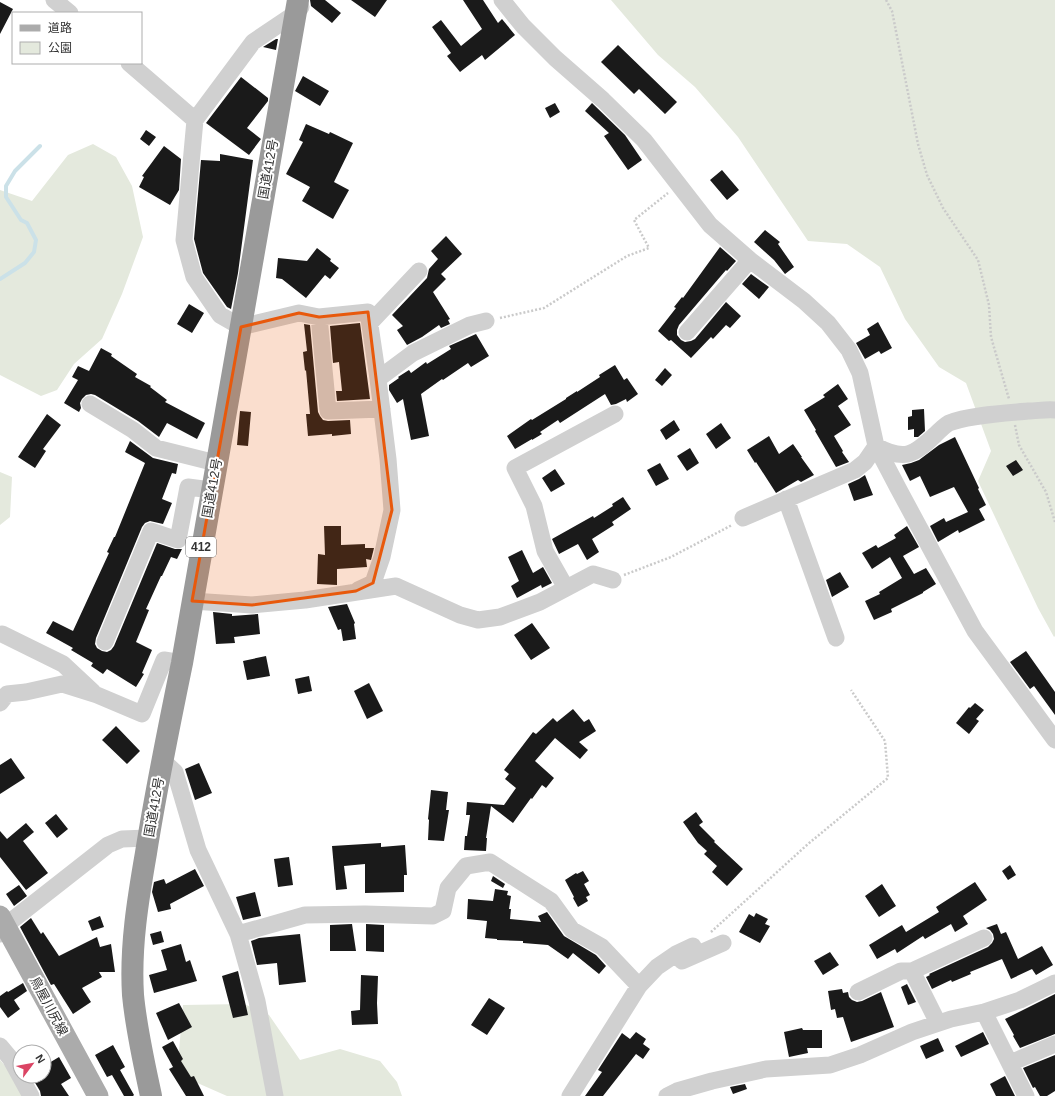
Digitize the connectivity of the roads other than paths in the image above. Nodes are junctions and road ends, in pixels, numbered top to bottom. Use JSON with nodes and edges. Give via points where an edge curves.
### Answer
{"nodes":[{"id":1,"x":54,"y":0,"type":"edge"},
{"id":2,"x":502,"y":0,"type":"edge"},
{"id":3,"x":301,"y":4,"type":"edge"},
{"id":4,"x":69,"y":12,"type":"edge"},
{"id":5,"x":130,"y":64,"type":"edge"},
{"id":6,"x":195,"y":120,"type":"junction"},
{"id":7,"x":750,"y":260,"type":"junction"},
{"id":8,"x":419,"y":271,"type":"dead end"},
{"id":9,"x":319,"y":317,"type":"junction"},
{"id":10,"x":486,"y":321,"type":"road end"},
{"id":11,"x":370,"y":323,"type":"junction"},
{"id":12,"x":241,"y":327,"type":"junction"},
{"id":13,"x":687,"y":332,"type":"dead end"},
{"id":14,"x":378,"y":379,"type":"junction"},
{"id":15,"x":90,"y":404,"type":"dead end"},
{"id":16,"x":382,"y":409,"type":"junction"},
{"id":17,"x":1055,"y":410,"type":"edge"},
{"id":18,"x":615,"y":414,"type":"dead end"},
{"id":19,"x":876,"y":446,"type":"junction"},
{"id":20,"x":216,"y":463,"type":"junction"},
{"id":21,"x":212,"y":490,"type":"junction"},
{"id":22,"x":786,"y":499,"type":"junction"},
{"id":23,"x":744,"y":518,"type":"road end"},
{"id":24,"x":613,"y":580,"type":"road end"},
{"id":25,"x":566,"y":588,"type":"junction"},
{"id":26,"x":356,"y":591,"type":"junction"},
{"id":27,"x":192,"y":601,"type":"junction"},
{"id":28,"x":2,"y":634,"type":"dead end"},
{"id":29,"x":836,"y":638,"type":"dead end"},
{"id":30,"x":105,"y":642,"type":"dead end"},
{"id":31,"x":182,"y":663,"type":"junction"},
{"id":32,"x":96,"y":695,"type":"junction"},
{"id":33,"x":0,"y":703,"type":"edge"},
{"id":34,"x":1055,"y":740,"type":"edge"},
{"id":35,"x":162,"y":760,"type":"junction"},
{"id":36,"x":148,"y":838,"type":"junction"},
{"id":37,"x":2,"y":925,"type":"edge"},
{"id":38,"x":238,"y":934,"type":"junction"},
{"id":39,"x":984,"y":938,"type":"dead end"},
{"id":40,"x":723,"y":943,"type":"dead end"},
{"id":41,"x":693,"y":946,"type":"road end"},
{"id":42,"x":912,"y":971,"type":"junction"},
{"id":43,"x":1055,"y":983,"type":"edge"},
{"id":44,"x":639,"y":986,"type":"junction"},
{"id":45,"x":858,"y":992,"type":"dead end"},
{"id":46,"x":984,"y":1012,"type":"junction"},
{"id":47,"x":938,"y":1023,"type":"junction"},
{"id":48,"x":1055,"y":1044,"type":"edge"},
{"id":49,"x":0,"y":1046,"type":"edge"},
{"id":50,"x":1010,"y":1064,"type":"junction"},
{"id":51,"x":31,"y":1096,"type":"edge"},
{"id":52,"x":98,"y":1096,"type":"edge"},
{"id":53,"x":150,"y":1096,"type":"edge"},
{"id":54,"x":275,"y":1096,"type":"edge"},
{"id":55,"x":570,"y":1096,"type":"edge"},
{"id":56,"x":667,"y":1096,"type":"edge"},
{"id":57,"x":1026,"y":1096,"type":"edge"}],
"edges":[{"from":1,"to":4,"type":"street"},
{"from":2,"to":7,"type":"street","via":[[522,26],[644,140],[710,225]]},
{"from":3,"to":6,"type":"street","via":[[253,42]]},
{"from":3,"to":12,"type":"highway","name":"国道412号","number":"412"},
{"from":5,"to":6,"type":"street"},
{"from":6,"to":12,"type":"street","via":[[184,240],[194,277],[220,314]]},
{"from":7,"to":13,"type":"street"},
{"from":7,"to":19,"type":"street","via":[[804,301],[828,323],[849,350],[860,373]]},
{"from":8,"to":11,"type":"street"},
{"from":9,"to":11,"type":"street","via":[[368,312]]},
{"from":9,"to":12,"type":"street","via":[[299,313]]},
{"from":9,"to":16,"type":"street","via":[[328,411]]},
{"from":10,"to":14,"type":"street","via":[[470,325],[413,353]]},
{"from":11,"to":14,"type":"street"},
{"from":12,"to":20,"type":"highway","name":"国道412号","number":"412"},
{"from":14,"to":16,"type":"street"},
{"from":15,"to":20,"type":"street","via":[[133,430],[156,448]]},
{"from":16,"to":26,"type":"street","via":[[392,510],[374,583]]},
{"from":17,"to":19,"type":"street","via":[[962,419],[948,424],[913,453],[891,454]]},
{"from":18,"to":25,"type":"street","via":[[515,468],[534,506],[545,551]]},
{"from":19,"to":22,"type":"street","via":[[865,462],[855,470]]},
{"from":19,"to":34,"type":"street","via":[[975,631]]},
{"from":20,"to":21,"type":"highway","name":"国道412号","number":"412"},
{"from":21,"to":27,"type":"highway","name":"国道412号","number":"412"},
{"from":21,"to":30,"type":"street","via":[[188,487],[178,540],[150,531]]},
{"from":22,"to":23,"type":"street"},
{"from":22,"to":29,"type":"street"},
{"from":24,"to":25,"type":"street","via":[[593,574]]},
{"from":25,"to":26,"type":"street","via":[[540,602],[500,617],[478,620],[460,615],[396,586]]},
{"from":26,"to":27,"type":"street","via":[[305,600],[252,605]]},
{"from":27,"to":31,"type":"highway","name":"国道412号","number":"412"},
{"from":28,"to":32,"type":"street","via":[[63,664]]},
{"from":31,"to":32,"type":"street","via":[[164,660],[142,714]]},
{"from":31,"to":35,"type":"highway","name":"国道412号","number":"412"},
{"from":32,"to":33,"type":"street","via":[[62,684],[7,694]]},
{"from":35,"to":36,"type":"highway","name":"国道412号","number":"412"},
{"from":35,"to":38,"type":"street","via":[[175,772],[198,850]]},
{"from":36,"to":37,"type":"street","via":[[122,839],[108,845]]},
{"from":36,"to":53,"type":"highway","name":"国道412号","number":"412","via":[[138,898],[133,995]]},
{"from":37,"to":52,"type":"main road","name":"鳥屋川尻線"},
{"from":38,"to":44,"type":"street","via":[[305,915],[433,916],[443,911],[448,888],[466,866],[490,862],[551,901],[572,930],[602,947]]},
{"from":38,"to":54,"type":"street","via":[[256,1001]]},
{"from":39,"to":42,"type":"street"},
{"from":40,"to":44,"type":"street","via":[[661,971]]},
{"from":41,"to":44,"type":"street","via":[[657,967]]},
{"from":42,"to":45,"type":"street","via":[[901,971]]},
{"from":42,"to":47,"type":"street"},
{"from":43,"to":46,"type":"street","via":[[1020,1000]]},
{"from":44,"to":55,"type":"street"},
{"from":46,"to":47,"type":"street"},
{"from":46,"to":50,"type":"street"},
{"from":47,"to":56,"type":"street","via":[[830,1065],[766,1069],[712,1081]]},
{"from":48,"to":50,"type":"street"},
{"from":49,"to":51,"type":"street","via":[[10,1058]]},
{"from":50,"to":57,"type":"street"}]}
